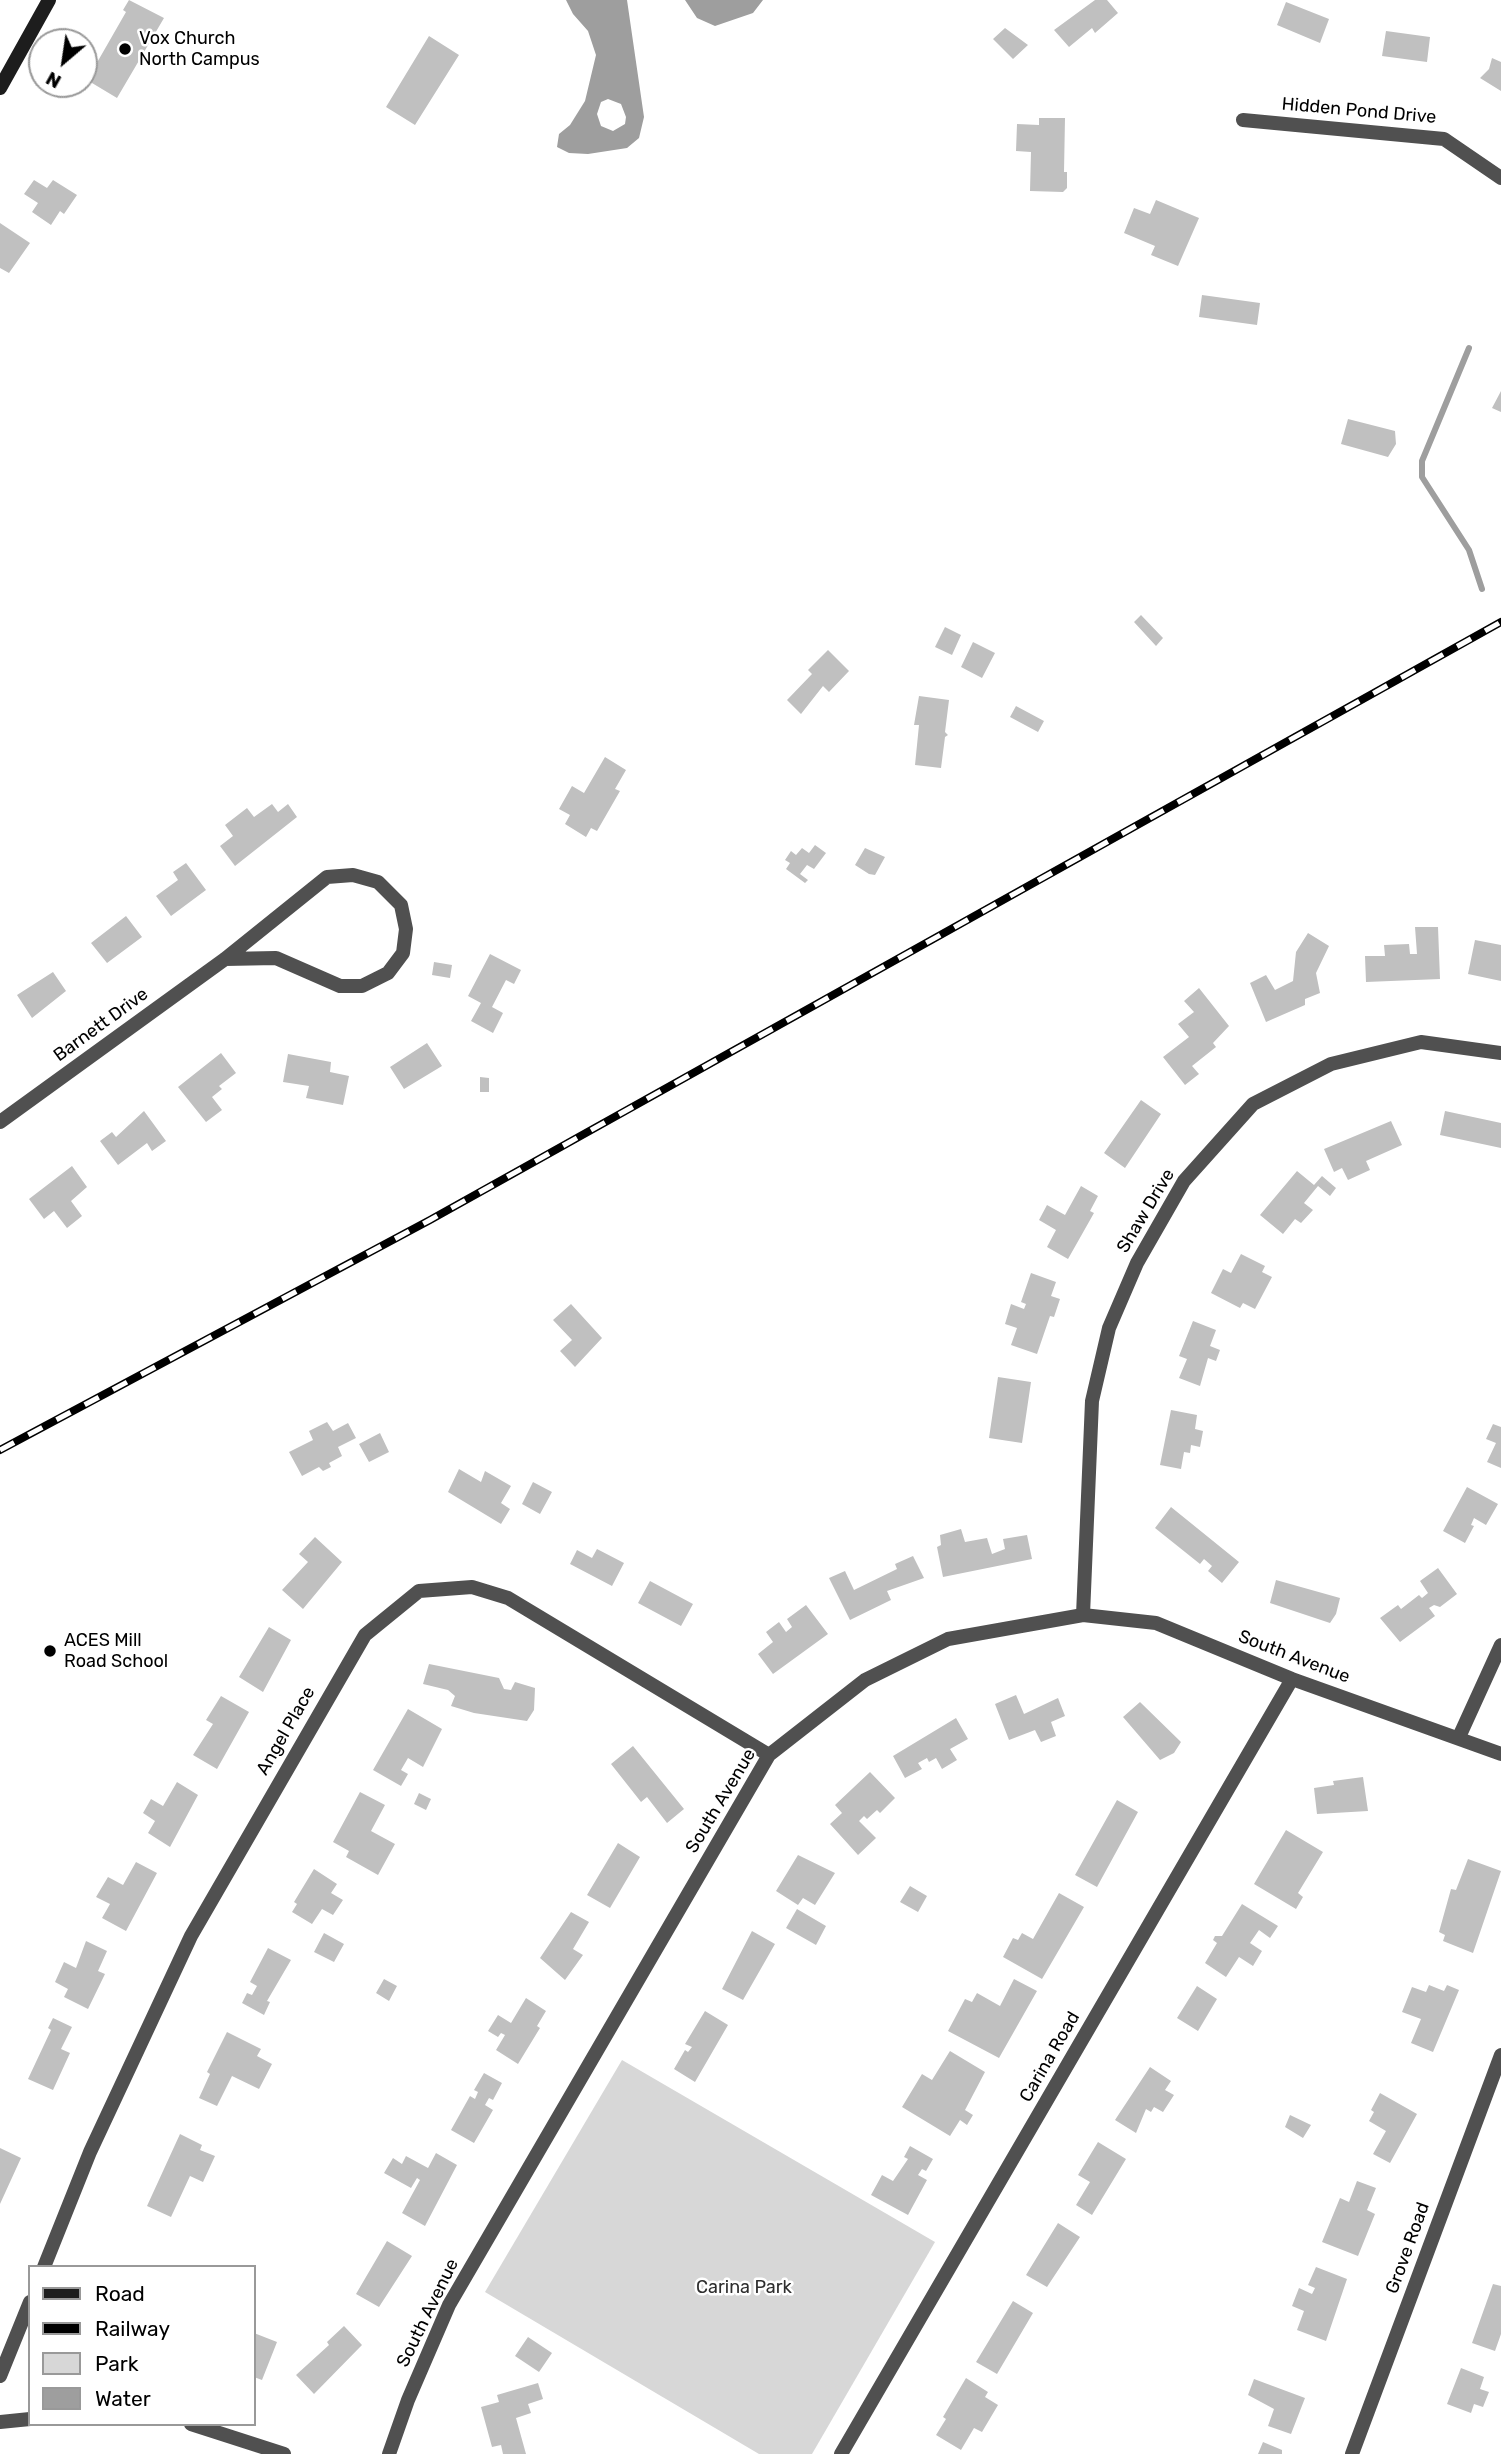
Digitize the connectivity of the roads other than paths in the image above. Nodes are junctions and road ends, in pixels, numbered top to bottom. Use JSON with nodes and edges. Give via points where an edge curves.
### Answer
{"nodes":[{"id":1,"x":49,"y":0,"type":"edge"},
{"id":2,"x":0,"y":88,"type":"edge"},
{"id":3,"x":1243,"y":120,"type":"dead end"},
{"id":4,"x":1501,"y":178,"type":"edge"},
{"id":5,"x":225,"y":958,"type":"junction"},
{"id":6,"x":1501,"y":1053,"type":"edge"},
{"id":7,"x":0,"y":1122,"type":"edge"},
{"id":8,"x":1083,"y":1615,"type":"junction"},
{"id":9,"x":1501,"y":1645,"type":"edge"},
{"id":10,"x":1292,"y":1679,"type":"junction"},
{"id":11,"x":1460,"y":1737,"type":"junction"},
{"id":12,"x":1501,"y":1754,"type":"edge"},
{"id":13,"x":769,"y":1755,"type":"junction"},
{"id":14,"x":1501,"y":2055,"type":"edge"},
{"id":15,"x":45,"y":2265,"type":"edge"},
{"id":16,"x":28,"y":2307,"type":"edge"},
{"id":17,"x":0,"y":2376,"type":"edge"},
{"id":18,"x":28,"y":2418,"type":"edge"},
{"id":19,"x":0,"y":2422,"type":"edge"},
{"id":20,"x":197,"y":2426,"type":"edge"},
{"id":21,"x":284,"y":2454,"type":"edge"},
{"id":22,"x":389,"y":2454,"type":"edge"},
{"id":23,"x":841,"y":2454,"type":"edge"},
{"id":24,"x":1352,"y":2454,"type":"edge"}],
"edges":[{"from":1,"to":2,"type":"street"},
{"from":3,"to":4,"type":"street","name":"Hidden Pond Drive","via":[[1444,139]]},
{"from":5,"to":5,"type":"street","name":"Barnett Drive","via":[[327,877],[353,875],[379,882],[401,905],[406,929],[403,953],[388,973],[362,986],[340,986],[276,958]]},
{"from":5,"to":7,"type":"street","name":"Barnett Drive"},
{"from":6,"to":8,"type":"street","name":"Shaw Drive","via":[[1421,1042],[1331,1064],[1253,1104],[1184,1181],[1136,1263],[1109,1328],[1092,1401]]},
{"from":8,"to":10,"type":"street","name":"South Avenue","via":[[1156,1623]]},
{"from":8,"to":13,"type":"street","name":"South Avenue","via":[[948,1639],[865,1680]]},
{"from":9,"to":11,"type":"street"},
{"from":10,"to":11,"type":"street","name":"South Avenue"},
{"from":10,"to":23,"type":"street","name":"Carina Road"},
{"from":11,"to":12,"type":"street","name":"South Avenue"},
{"from":13,"to":15,"type":"street","name":"Angel Place","via":[[508,1598],[472,1587],[419,1591],[365,1635],[204,1912],[90,2152]]},
{"from":13,"to":22,"type":"street","name":"South Avenue","via":[[449,2305]]},
{"from":14,"to":24,"type":"street","name":"Grove Road"},
{"from":16,"to":17,"type":"street"},
{"from":18,"to":19,"type":"street"},
{"from":20,"to":21,"type":"street"}]}
